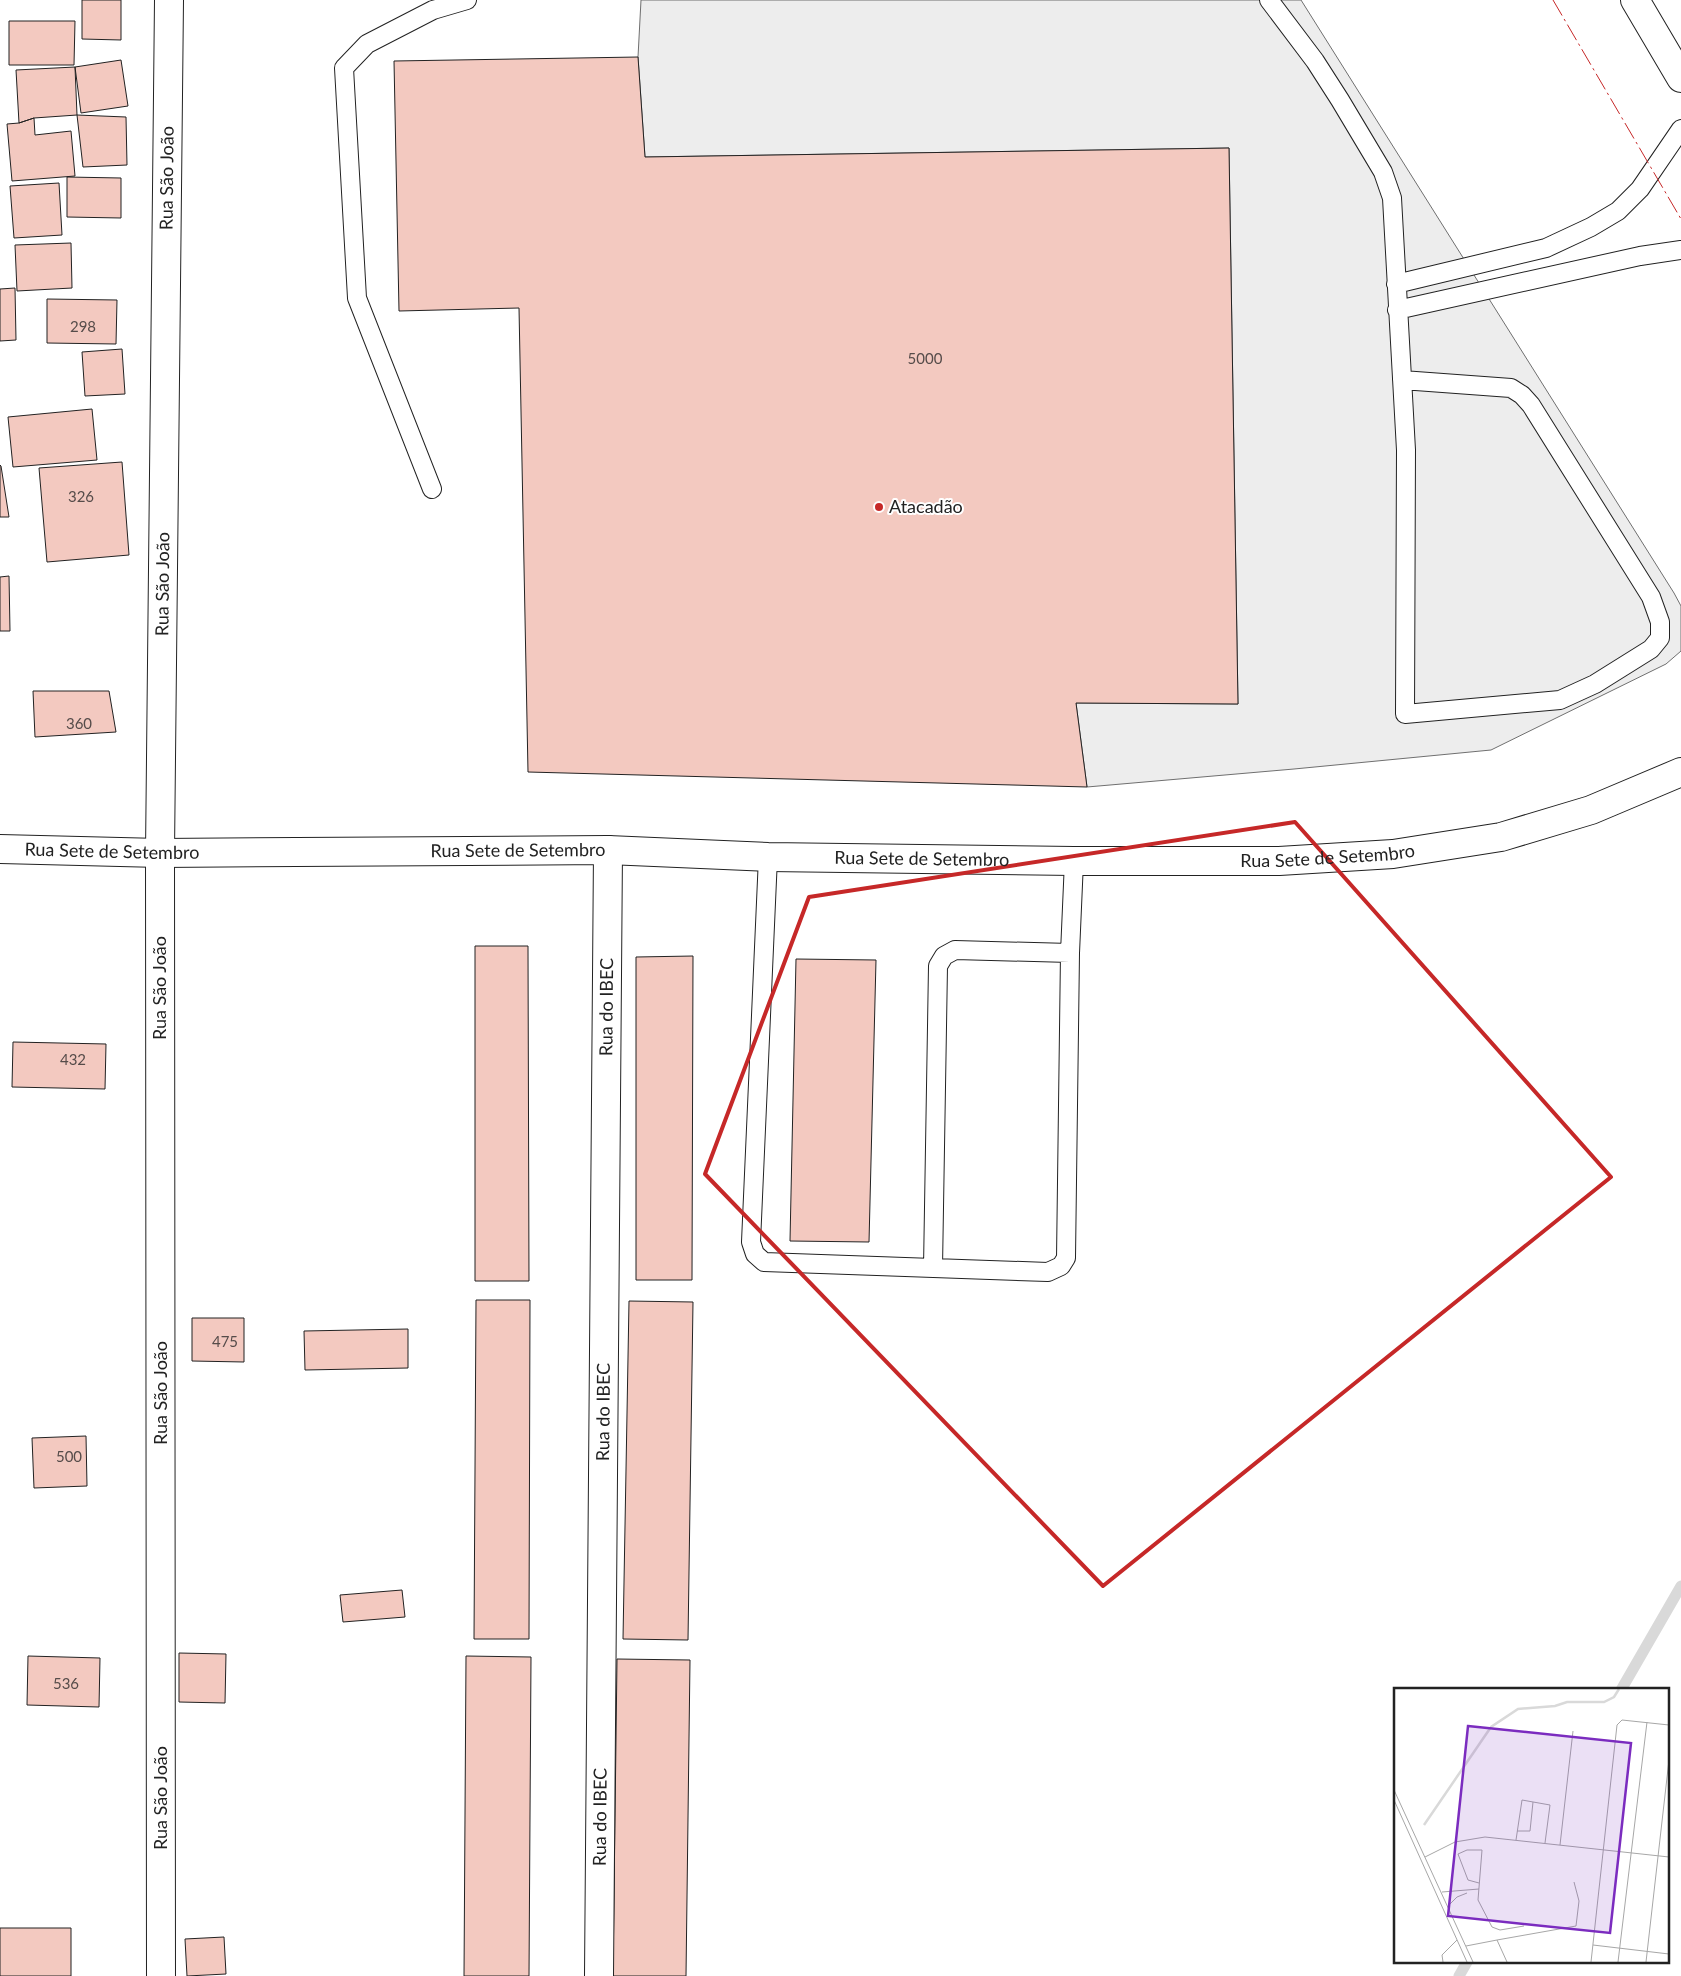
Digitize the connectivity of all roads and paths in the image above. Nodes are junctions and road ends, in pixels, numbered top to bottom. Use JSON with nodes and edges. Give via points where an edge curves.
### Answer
{"nodes":[{"id":1,"x":169,"y":0,"type":"edge"},
{"id":2,"x":467,"y":0,"type":"edge"},
{"id":3,"x":1269,"y":0,"type":"edge"},
{"id":4,"x":1636,"y":0,"type":"edge"},
{"id":5,"x":1681,"y":78,"type":"edge"},
{"id":6,"x":1681,"y":129,"type":"edge"},
{"id":7,"x":1681,"y":250,"type":"edge"},
{"id":8,"x":1396,"y":284,"type":"junction"},
{"id":9,"x":1397,"y":310,"type":"junction"},
{"id":10,"x":1402,"y":380,"type":"junction"},
{"id":11,"x":432,"y":489,"type":"dead end"},
{"id":12,"x":1681,"y":772,"type":"edge"},
{"id":13,"x":0,"y":849,"type":"edge"},
{"id":14,"x":608,"y":850,"type":"junction"},
{"id":15,"x":160,"y":853,"type":"junction"},
{"id":16,"x":768,"y":857,"type":"junction"},
{"id":17,"x":1074,"y":861,"type":"junction"},
{"id":18,"x":1070,"y":952,"type":"junction"},
{"id":19,"x":933,"y":1268,"type":"junction"},
{"id":20,"x":161,"y":1976,"type":"edge"},
{"id":21,"x":599,"y":1976,"type":"edge"}],
"edges":[{"from":1,"to":15,"type":"street","name":"Rua São João"},
{"from":2,"to":11,"type":"lane","via":[[433,10],[367,44],[344,68],[357,298]]},
{"from":3,"to":8,"type":"lane","via":[[1315,61],[1383,172],[1392,198]]},
{"from":4,"to":5,"type":"street"},
{"from":6,"to":8,"type":"lane","via":[[1640,189],[1618,211],[1591,226],[1546,248]]},
{"from":7,"to":9,"type":"lane","via":[[1640,256]]},
{"from":8,"to":9,"type":"lane"},
{"from":9,"to":10,"type":"lane"},
{"from":10,"to":10,"type":"lane","via":[[1406,450],[1405,714],[1560,700],[1595,684],[1651,649],[1660,638],[1660,622],[1651,597],[1522,395],[1510,388]]},
{"from":12,"to":17,"type":"street","name":"Rua Sete de Setembro","via":[[1591,810],[1501,836],[1392,854],[1279,861]]},
{"from":13,"to":15,"type":"street","name":"Rua Sete de Setembro"},
{"from":14,"to":15,"type":"street","name":"Rua Sete de Setembro"},
{"from":14,"to":16,"type":"street","name":"Rua Sete de Setembro"},
{"from":14,"to":21,"type":"street","name":"Rua do IBEC"},
{"from":15,"to":20,"type":"street","name":"Rua São João"},
{"from":16,"to":17,"type":"street","name":"Rua Sete de Setembro"},
{"from":16,"to":19,"type":"lane","via":[[751,1242],[755,1254],[764,1262]]},
{"from":17,"to":18,"type":"lane"},
{"from":18,"to":19,"type":"lane","via":[[955,950],[944,956],[938,966]]},
{"from":18,"to":19,"type":"lane","via":[[1066,1258],[1061,1266],[1048,1272]]}]}
